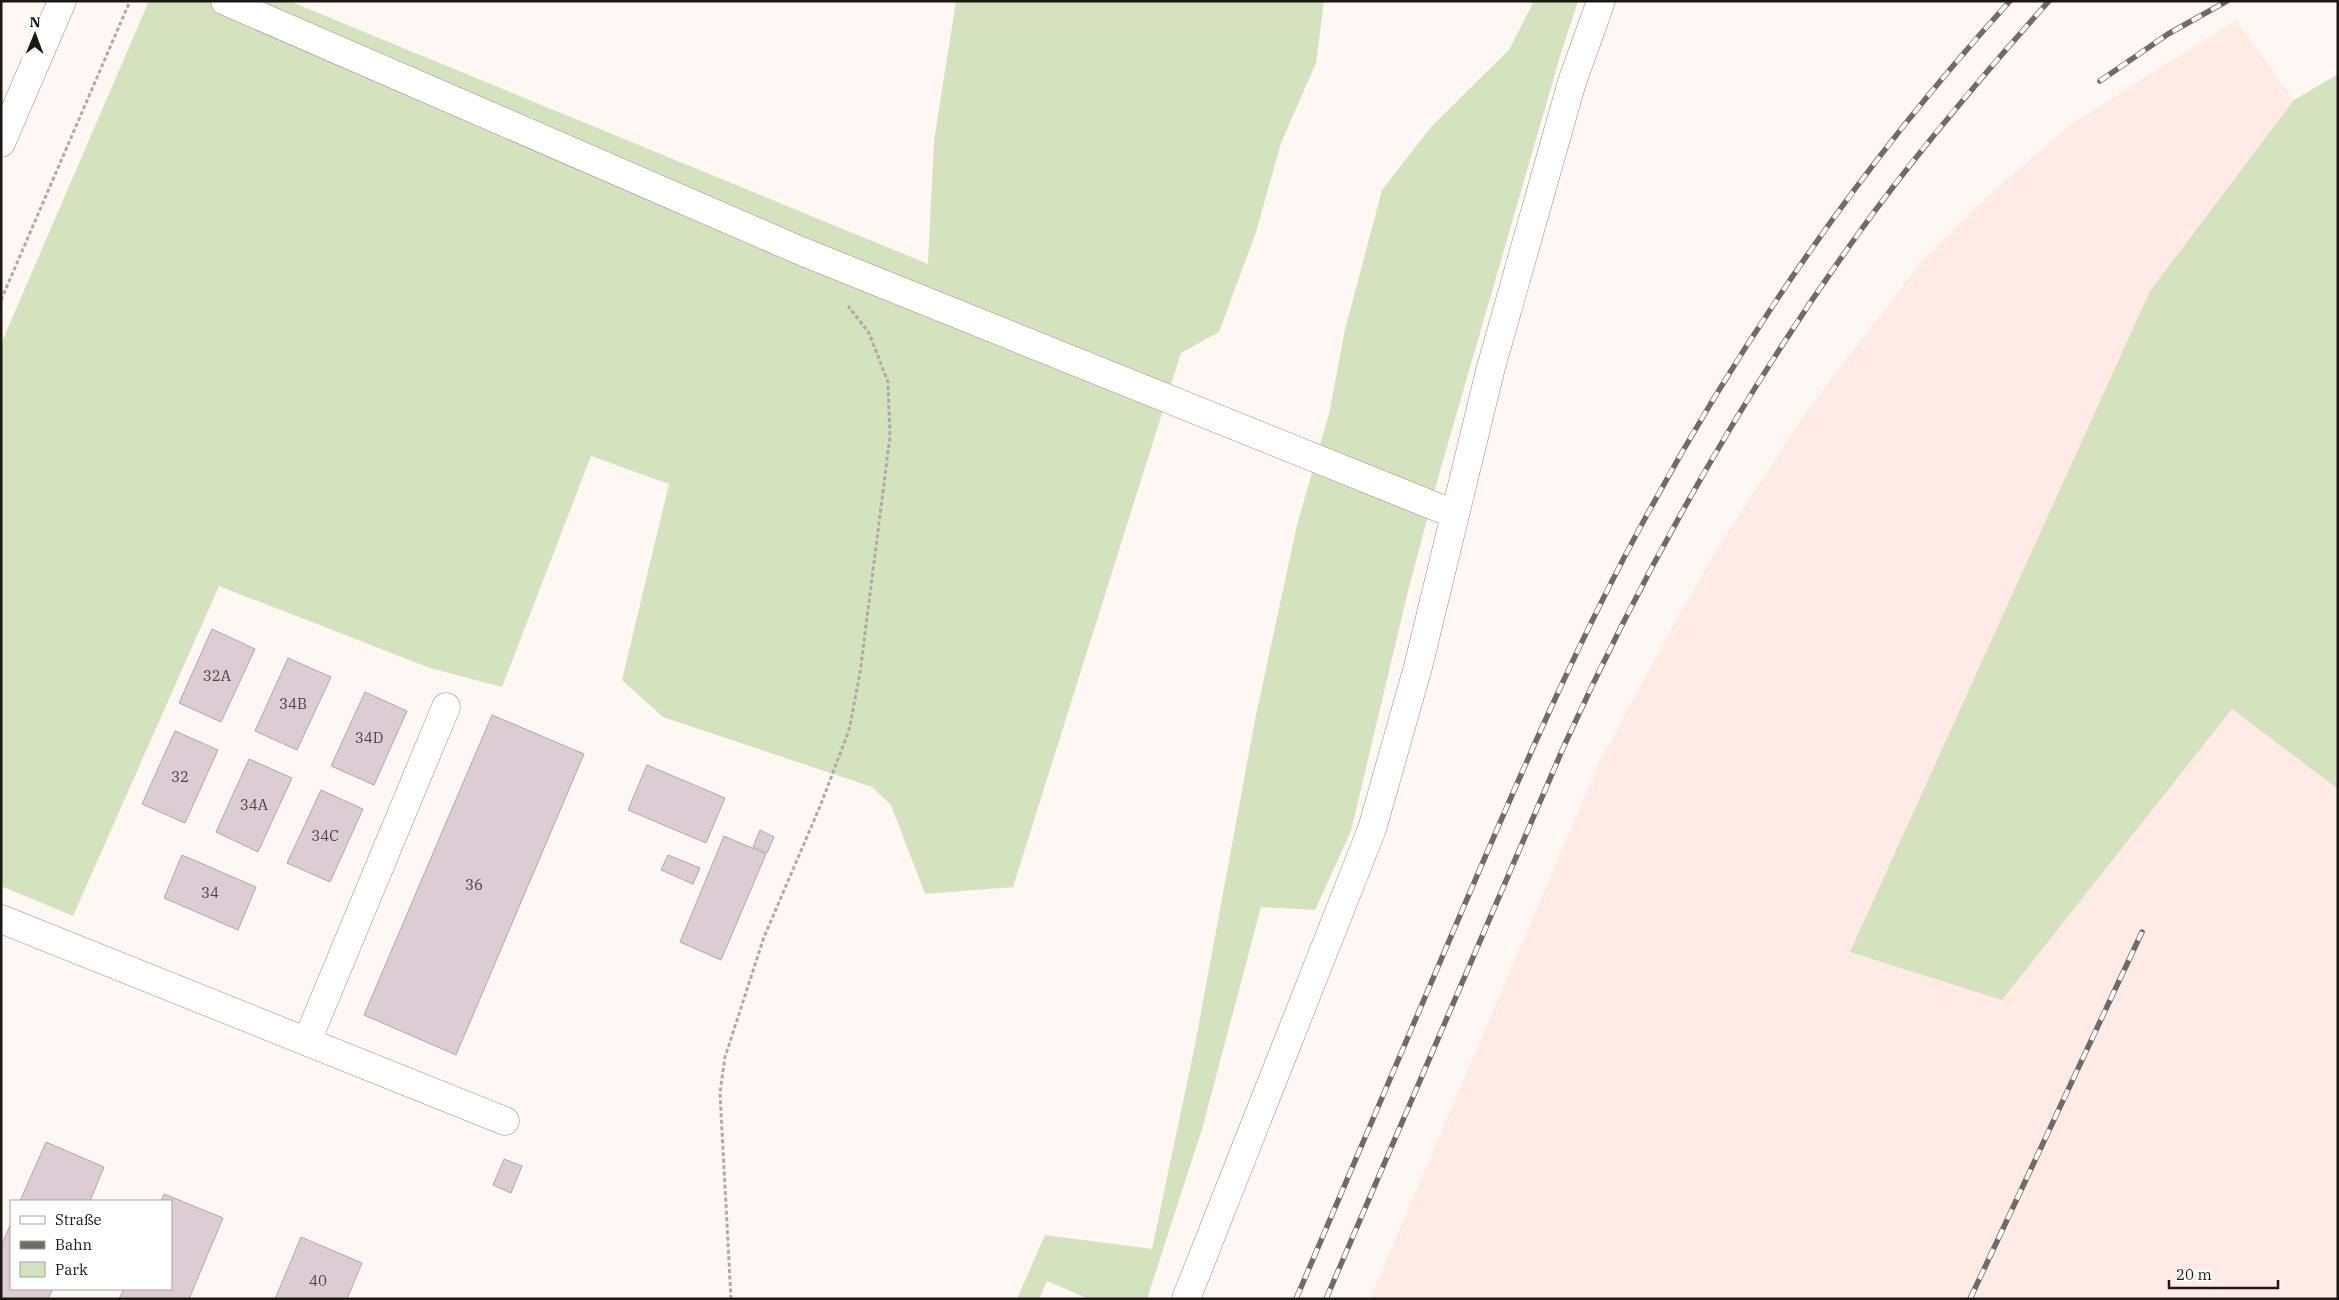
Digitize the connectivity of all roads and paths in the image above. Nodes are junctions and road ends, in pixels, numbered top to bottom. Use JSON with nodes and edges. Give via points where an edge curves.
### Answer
{"nodes":[{"id":1,"x":62,"y":1,"type":"edge"},
{"id":2,"x":130,"y":1,"type":"edge"},
{"id":3,"x":226,"y":1,"type":"edge"},
{"id":4,"x":1601,"y":1,"type":"edge"},
{"id":5,"x":1,"y":143,"type":"edge"},
{"id":6,"x":1,"y":300,"type":"edge"},
{"id":7,"x":844,"y":302,"type":"dead end"},
{"id":8,"x":1454,"y":514,"type":"junction"},
{"id":9,"x":446,"y":708,"type":"dead end"},
{"id":10,"x":1,"y":919,"type":"edge"},
{"id":11,"x":307,"y":1041,"type":"junction"},
{"id":12,"x":505,"y":1121,"type":"dead end"},
{"id":13,"x":731,"y":1299,"type":"edge"},
{"id":14,"x":1186,"y":1299,"type":"edge"}],
"edges":[{"from":1,"to":5,"type":"main road"},
{"from":2,"to":6,"type":"path"},
{"from":3,"to":8,"type":"main road","via":[[800,251]]},
{"from":4,"to":8,"type":"main road","via":[[1572,82],[1490,371]]},
{"from":7,"to":13,"type":"path","via":[[869,333],[888,382],[890,436],[860,673],[849,730],[764,937],[725,1057],[720,1093]]},
{"from":8,"to":14,"type":"main road","via":[[1418,667],[1372,829]]},
{"from":9,"to":11,"type":"main road"},
{"from":10,"to":11,"type":"main road"},
{"from":11,"to":12,"type":"main road"}]}
